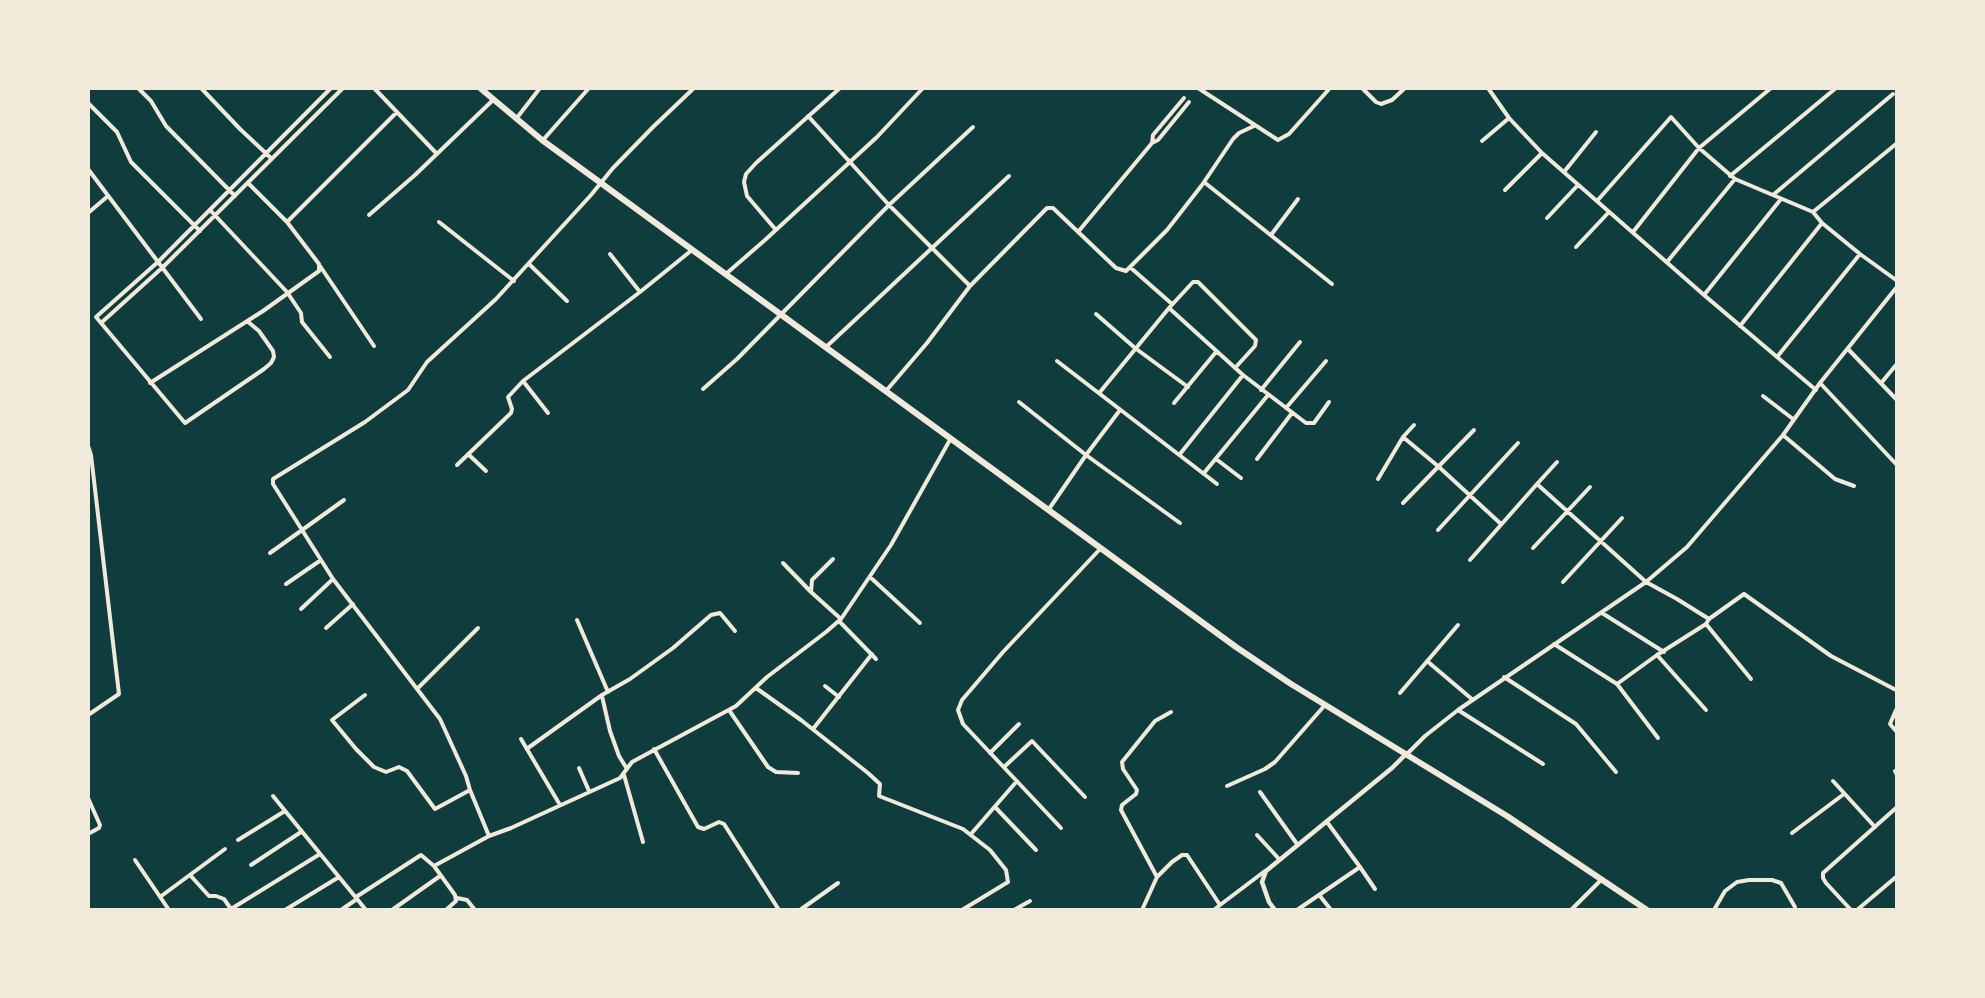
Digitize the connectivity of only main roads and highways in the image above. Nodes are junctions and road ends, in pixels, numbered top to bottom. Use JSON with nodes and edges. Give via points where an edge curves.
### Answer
{"nodes":[{"id":1,"x":480,"y":88,"type":"edge"},
{"id":2,"x":1647,"y":909,"type":"edge"}],
"edges":[{"from":1,"to":2,"type":"highway","via":[[542,140],[1236,647]]}]}
